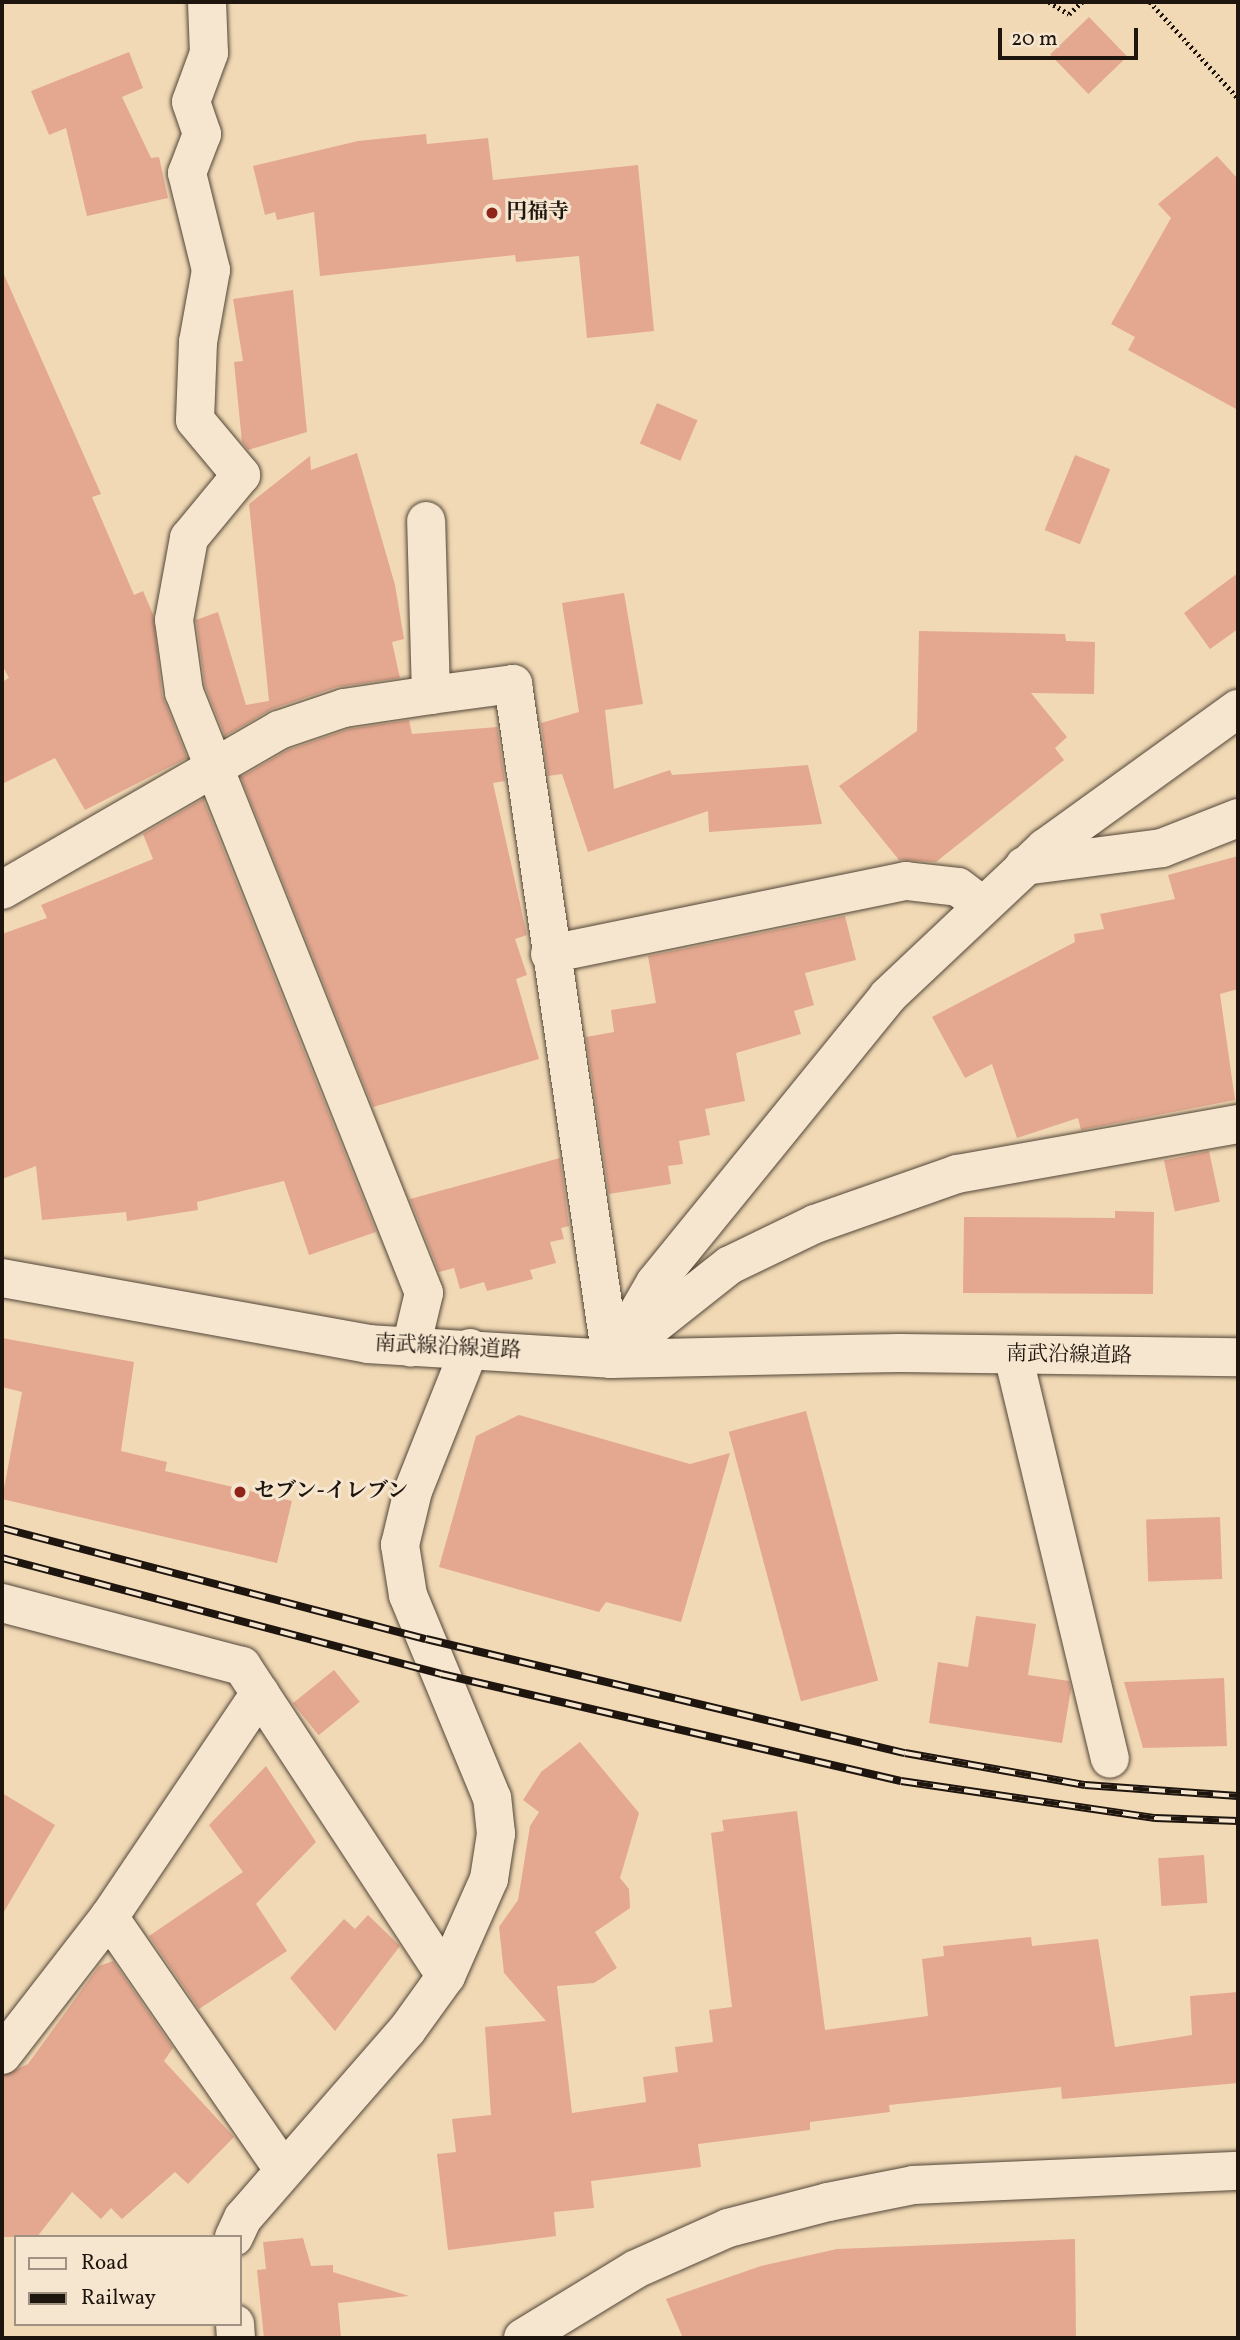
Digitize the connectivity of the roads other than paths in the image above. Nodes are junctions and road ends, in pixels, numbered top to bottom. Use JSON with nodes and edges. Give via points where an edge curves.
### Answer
{"nodes":[{"id":1,"x":207,"y":2,"type":"edge"},
{"id":2,"x":426,"y":521,"type":"dead end"},
{"id":3,"x":431,"y":695,"type":"junction"},
{"id":4,"x":1238,"y":709,"type":"edge"},
{"id":5,"x":211,"y":766,"type":"junction"},
{"id":6,"x":1238,"y":818,"type":"edge"},
{"id":7,"x":1022,"y":867,"type":"junction"},
{"id":8,"x":2,"y":890,"type":"edge"},
{"id":9,"x":979,"y":903,"type":"junction"},
{"id":10,"x":550,"y":954,"type":"junction"},
{"id":11,"x":1238,"y":1124,"type":"edge"},
{"id":12,"x":2,"y":1278,"type":"edge"},
{"id":13,"x":411,"y":1347,"type":"junction"},
{"id":14,"x":470,"y":1348,"type":"junction"},
{"id":15,"x":900,"y":1353,"type":"joint"},
{"id":16,"x":1013,"y":1355,"type":"junction"},
{"id":17,"x":1238,"y":1357,"type":"edge"},
{"id":18,"x":611,"y":1359,"type":"junction"},
{"id":19,"x":2,"y":1603,"type":"edge"},
{"id":20,"x":260,"y":1693,"type":"junction"},
{"id":21,"x":1110,"y":1759,"type":"dead end"},
{"id":22,"x":109,"y":1917,"type":"junction"},
{"id":23,"x":446,"y":1976,"type":"junction"},
{"id":24,"x":2,"y":2055,"type":"edge"},
{"id":25,"x":284,"y":2171,"type":"junction"},
{"id":26,"x":1238,"y":2171,"type":"edge"},
{"id":27,"x":236,"y":2235,"type":"edge"},
{"id":28,"x":523,"y":2338,"type":"edge"}],
"edges":[{"from":1,"to":5,"type":"street","via":[[209,54],[191,102],[202,134],[187,173],[211,270],[198,342],[195,420],[241,475],[189,538],[174,620],[184,692]]},
{"from":2,"to":3,"type":"street"},
{"from":3,"to":5,"type":"street","via":[[344,708],[279,730]]},
{"from":3,"to":10,"type":"street","via":[[513,684]]},
{"from":4,"to":7,"type":"street"},
{"from":5,"to":8,"type":"street"},
{"from":5,"to":13,"type":"street","via":[[424,1293]]},
{"from":6,"to":7,"type":"street","via":[[1163,848]]},
{"from":7,"to":9,"type":"street"},
{"from":9,"to":10,"type":"street","via":[[958,887],[906,881]]},
{"from":9,"to":18,"type":"street","via":[[888,996],[655,1283]]},
{"from":10,"to":18,"type":"street"},
{"from":11,"to":18,"type":"street","via":[[957,1174],[815,1224],[730,1265]]},
{"from":12,"to":13,"type":"street","name":"南武線沿線道路"},
{"from":13,"to":14,"type":"street","name":"南武線沿線道路"},
{"from":14,"to":18,"type":"street","name":"南武線沿線道路"},
{"from":14,"to":23,"type":"street","via":[[413,1491],[400,1545],[408,1595],[492,1798],[496,1834],[489,1879]]},
{"from":15,"to":16,"type":"street","name":"南武沿線道路"},
{"from":15,"to":18,"type":"street","name":"南武線沿線道路"},
{"from":16,"to":17,"type":"street","name":"南武沿線道路"},
{"from":16,"to":21,"type":"street"},
{"from":19,"to":20,"type":"street","via":[[242,1665]]},
{"from":20,"to":22,"type":"street"},
{"from":20,"to":23,"type":"street"},
{"from":22,"to":24,"type":"street"},
{"from":22,"to":25,"type":"street"},
{"from":23,"to":25,"type":"street","via":[[408,2030]]},
{"from":25,"to":27,"type":"street"},
{"from":26,"to":28,"type":"street","via":[[914,2185],[828,2202],[728,2228],[636,2269]]}]}
